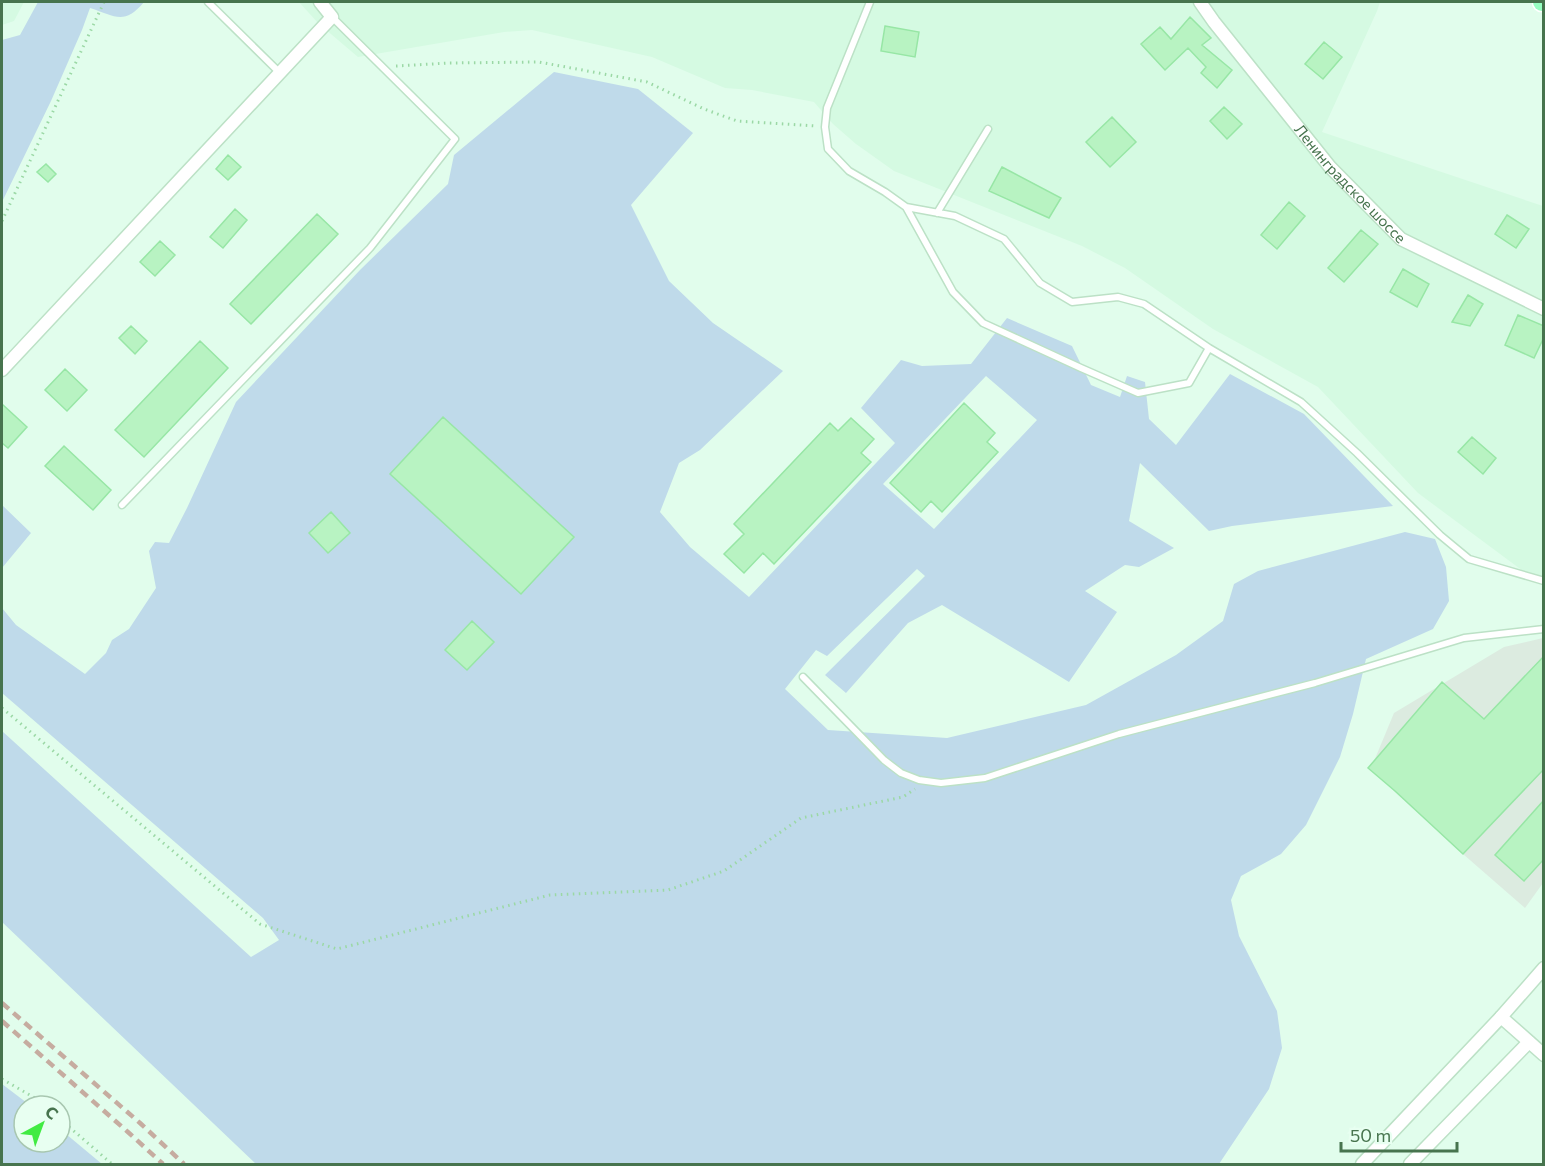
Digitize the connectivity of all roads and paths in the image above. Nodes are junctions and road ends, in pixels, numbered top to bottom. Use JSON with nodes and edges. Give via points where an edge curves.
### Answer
{"nodes":[{"id":1,"x":104,"y":2,"type":"edge"},
{"id":2,"x":208,"y":2,"type":"edge"},
{"id":3,"x":320,"y":2,"type":"edge"},
{"id":4,"x":870,"y":2,"type":"edge"},
{"id":5,"x":1200,"y":2,"type":"edge"},
{"id":6,"x":332,"y":17,"type":"junction"},
{"id":7,"x":382,"y":67,"type":"junction"},
{"id":8,"x":280,"y":73,"type":"junction"},
{"id":9,"x":825,"y":127,"type":"junction"},
{"id":10,"x":988,"y":129,"type":"dead end"},
{"id":11,"x":906,"y":207,"type":"junction"},
{"id":12,"x":938,"y":213,"type":"junction"},
{"id":13,"x":2,"y":221,"type":"edge"},
{"id":14,"x":1544,"y":309,"type":"edge"},
{"id":15,"x":1209,"y":348,"type":"junction"},
{"id":16,"x":2,"y":370,"type":"edge"},
{"id":17,"x":122,"y":505,"type":"dead end"},
{"id":18,"x":1544,"y":581,"type":"edge"},
{"id":19,"x":1544,"y":629,"type":"edge"},
{"id":20,"x":803,"y":677,"type":"dead end"},
{"id":21,"x":2,"y":708,"type":"edge"},
{"id":22,"x":926,"y":781,"type":"junction"},
{"id":23,"x":1544,"y":968,"type":"edge"},
{"id":24,"x":1501,"y":1017,"type":"junction"},
{"id":25,"x":1529,"y":1042,"type":"junction"},
{"id":26,"x":1544,"y":1055,"type":"edge"},
{"id":27,"x":2,"y":1079,"type":"edge"},
{"id":28,"x":29,"y":1094,"type":"edge"},
{"id":29,"x":72,"y":1129,"type":"edge"},
{"id":30,"x":112,"y":1164,"type":"edge"},
{"id":31,"x":1362,"y":1164,"type":"edge"},
{"id":32,"x":1410,"y":1164,"type":"edge"}],
"edges":[{"from":1,"to":13,"type":"path"},
{"from":2,"to":8,"type":"lane"},
{"from":3,"to":6,"type":"street"},
{"from":4,"to":9,"type":"lane","via":[[827,108]]},
{"from":5,"to":14,"type":"street","name":"Ленинградское шоссе","via":[[1330,166],[1401,239]]},
{"from":6,"to":7,"type":"lane"},
{"from":6,"to":8,"type":"street"},
{"from":7,"to":9,"type":"path","via":[[538,62],[647,82],[737,121]]},
{"from":7,"to":17,"type":"lane","via":[[455,138],[370,248]]},
{"from":8,"to":16,"type":"street"},
{"from":9,"to":11,"type":"lane","via":[[828,148],[849,171]]},
{"from":10,"to":12,"type":"lane"},
{"from":11,"to":12,"type":"lane"},
{"from":11,"to":15,"type":"lane","via":[[953,292],[983,323],[1138,393],[1189,383]]},
{"from":12,"to":15,"type":"lane","via":[[955,216],[1004,239],[1040,283],[1072,302],[1118,297],[1144,304]]},
{"from":15,"to":18,"type":"lane","via":[[1301,402],[1469,559]]},
{"from":19,"to":22,"type":"lane","via":[[1464,638],[1315,683],[1119,734],[985,778]]},
{"from":20,"to":22,"type":"lane","via":[[884,760],[901,773]]},
{"from":21,"to":22,"type":"path","via":[[260,924],[337,949],[550,895],[668,890],[723,871],[801,818],[903,797]]},
{"from":23,"to":24,"type":"street"},
{"from":24,"to":25,"type":"street"},
{"from":24,"to":31,"type":"street"},
{"from":25,"to":26,"type":"street"},
{"from":25,"to":32,"type":"street"},
{"from":27,"to":28,"type":"path"},
{"from":29,"to":30,"type":"path"}]}
